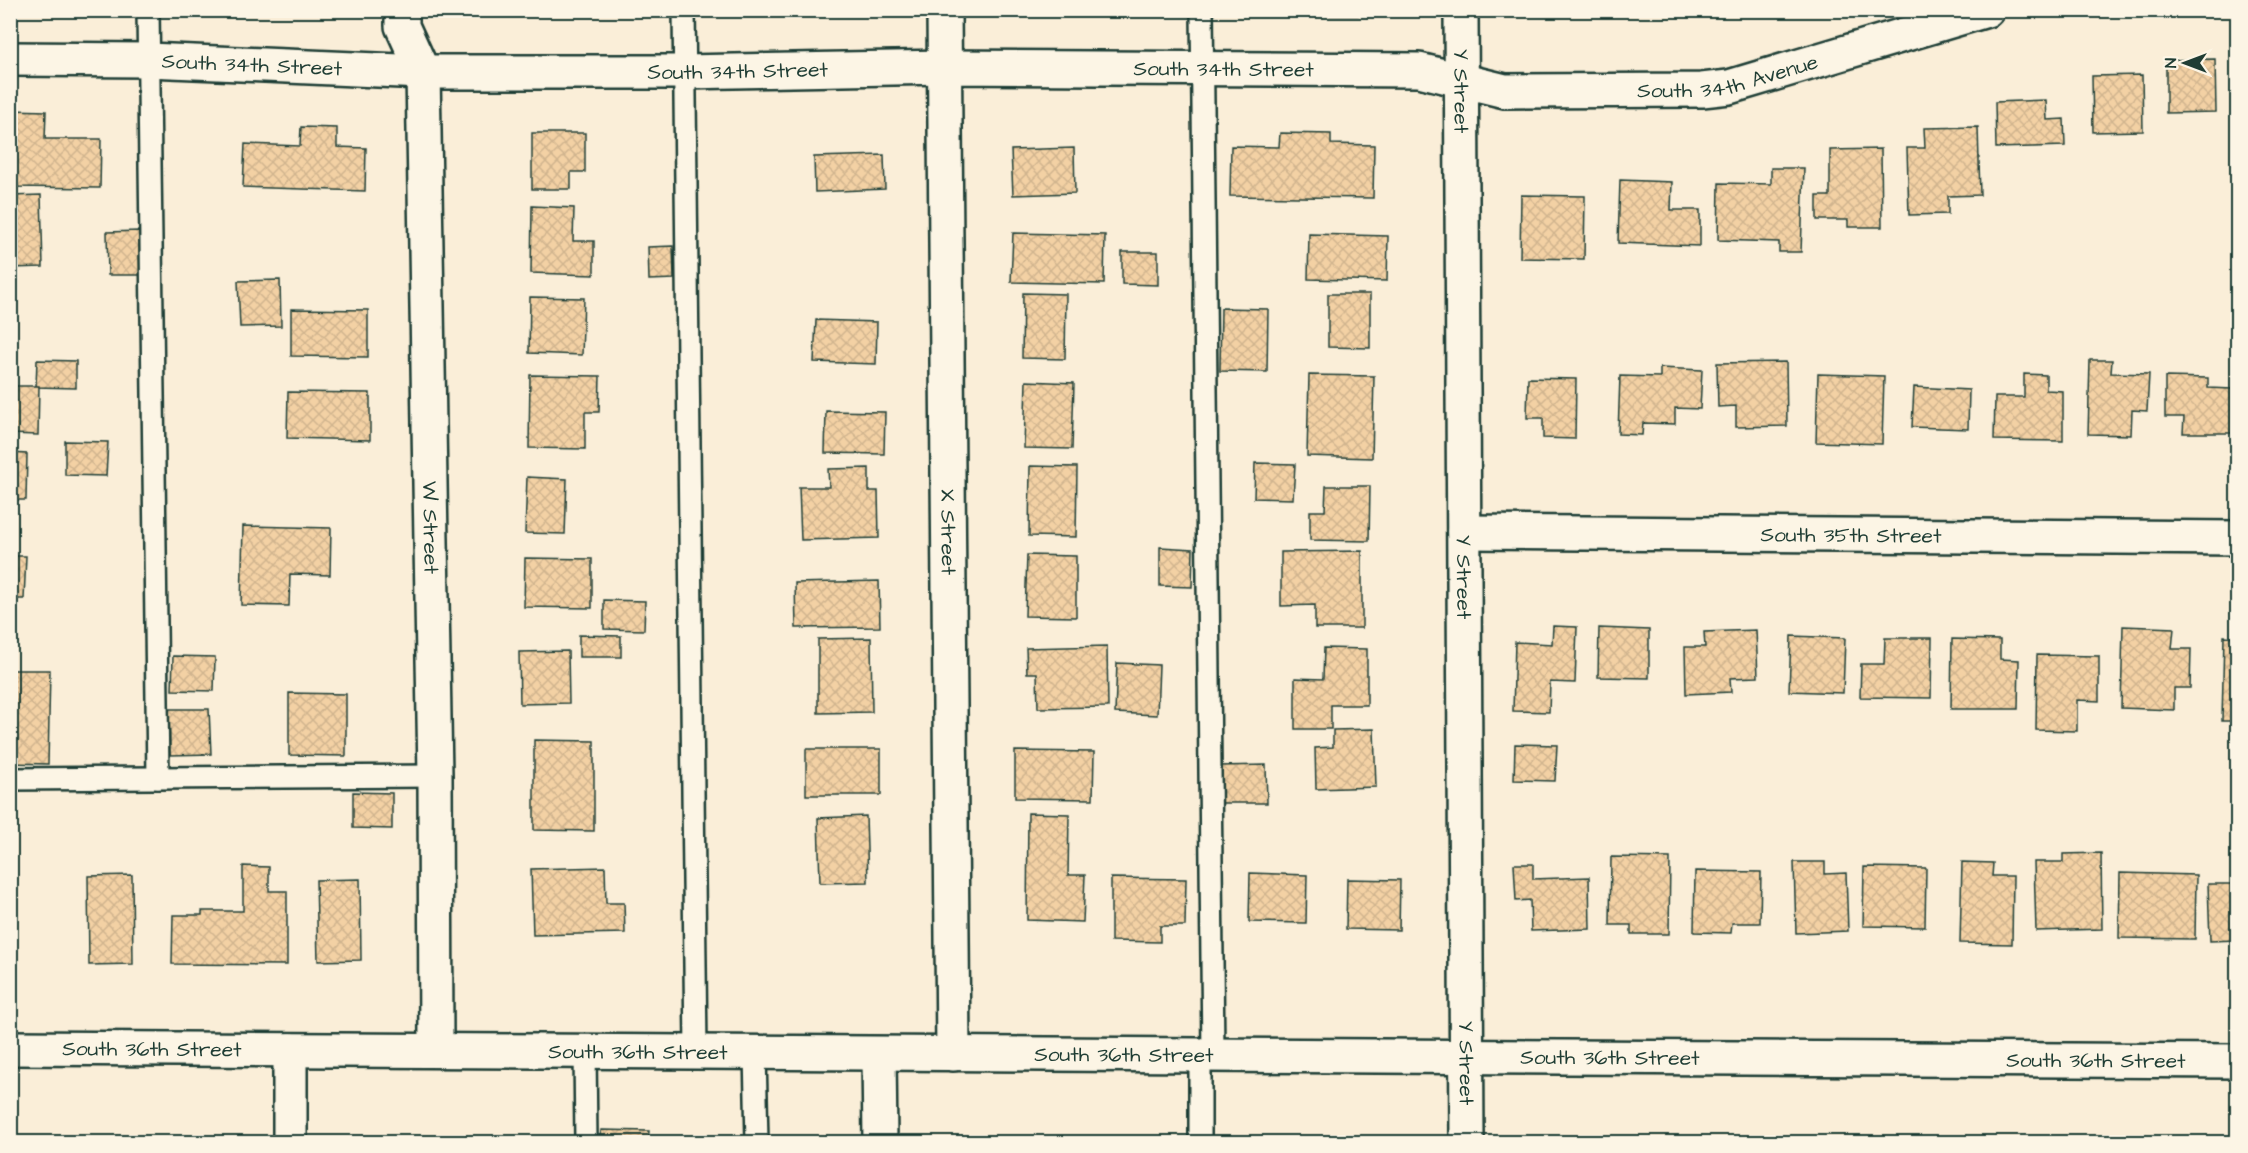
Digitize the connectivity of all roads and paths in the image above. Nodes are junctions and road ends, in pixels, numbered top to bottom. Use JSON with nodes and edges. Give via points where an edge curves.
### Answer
{"nodes":[{"id":1,"x":148,"y":10,"type":"edge"},
{"id":2,"x":402,"y":10,"type":"edge"},
{"id":3,"x":684,"y":10,"type":"edge"},
{"id":4,"x":944,"y":10,"type":"edge"},
{"id":5,"x":1202,"y":10,"type":"edge"},
{"id":6,"x":1461,"y":10,"type":"edge"},
{"id":7,"x":1987,"y":10,"type":"edge"},
{"id":8,"x":10,"y":59,"type":"edge"},
{"id":9,"x":148,"y":60,"type":"junction"},
{"id":10,"x":945,"y":66,"type":"junction"},
{"id":11,"x":1202,"y":68,"type":"junction"},
{"id":12,"x":423,"y":72,"type":"junction"},
{"id":13,"x":684,"y":72,"type":"junction"},
{"id":14,"x":1462,"y":81,"type":"junction"},
{"id":15,"x":1464,"y":532,"type":"junction"},
{"id":16,"x":2238,"y":538,"type":"edge"},
{"id":17,"x":435,"y":776,"type":"junction"},
{"id":18,"x":158,"y":778,"type":"junction"},
{"id":19,"x":10,"y":780,"type":"edge"},
{"id":20,"x":10,"y":1048,"type":"edge"},
{"id":21,"x":436,"y":1049,"type":"junction"},
{"id":22,"x":290,"y":1050,"type":"junction"},
{"id":23,"x":585,"y":1051,"type":"junction"},
{"id":24,"x":696,"y":1052,"type":"junction"},
{"id":25,"x":754,"y":1053,"type":"junction"},
{"id":26,"x":879,"y":1054,"type":"junction"},
{"id":27,"x":953,"y":1054,"type":"junction"},
{"id":28,"x":1207,"y":1055,"type":"junction"},
{"id":29,"x":1466,"y":1056,"type":"junction"},
{"id":30,"x":2238,"y":1061,"type":"edge"},
{"id":31,"x":290,"y":1143,"type":"edge"},
{"id":32,"x":586,"y":1143,"type":"edge"},
{"id":33,"x":757,"y":1143,"type":"edge"},
{"id":34,"x":880,"y":1143,"type":"edge"},
{"id":35,"x":1200,"y":1143,"type":"edge"},
{"id":36,"x":1467,"y":1143,"type":"edge"}],
"edges":[{"from":1,"to":9,"type":"lane"},
{"from":2,"to":12,"type":"street","name":"W Street","via":[[402,27]]},
{"from":3,"to":13,"type":"lane"},
{"from":4,"to":10,"type":"street","name":"X Street"},
{"from":5,"to":11,"type":"lane"},
{"from":6,"to":14,"type":"street","name":"Y Street"},
{"from":7,"to":14,"type":"street","name":"South 34th Avenue","via":[[1729,87],[1505,91]]},
{"from":8,"to":9,"type":"street","name":"South 34th Street"},
{"from":9,"to":12,"type":"street","name":"South 34th Street"},
{"from":9,"to":18,"type":"lane"},
{"from":10,"to":11,"type":"street","name":"South 34th Street"},
{"from":10,"to":13,"type":"street","name":"South 34th Street"},
{"from":10,"to":27,"type":"street","name":"X Street"},
{"from":11,"to":14,"type":"street","name":"South 34th Street","via":[[1419,70]]},
{"from":11,"to":28,"type":"lane"},
{"from":12,"to":13,"type":"street","name":"South 34th Street"},
{"from":12,"to":17,"type":"street","name":"W Street"},
{"from":13,"to":24,"type":"lane"},
{"from":14,"to":15,"type":"street","name":"Y Street"},
{"from":15,"to":16,"type":"street","name":"South 35th Street"},
{"from":15,"to":29,"type":"street","name":"Y Street"},
{"from":17,"to":18,"type":"lane"},
{"from":17,"to":21,"type":"street","name":"W Street"},
{"from":18,"to":19,"type":"lane"},
{"from":20,"to":22,"type":"street","name":"South 36th Street"},
{"from":21,"to":22,"type":"street","name":"South 36th Street"},
{"from":21,"to":23,"type":"street","name":"South 36th Street"},
{"from":22,"to":31,"type":"street"},
{"from":23,"to":24,"type":"street","name":"South 36th Street"},
{"from":23,"to":32,"type":"lane"},
{"from":24,"to":25,"type":"street","name":"South 36th Street"},
{"from":25,"to":26,"type":"street","name":"South 36th Street"},
{"from":25,"to":33,"type":"lane"},
{"from":26,"to":27,"type":"street","name":"South 36th Street"},
{"from":26,"to":34,"type":"street"},
{"from":27,"to":28,"type":"street","name":"South 36th Street"},
{"from":28,"to":29,"type":"street","name":"South 36th Street"},
{"from":28,"to":35,"type":"lane"},
{"from":29,"to":30,"type":"street","name":"South 36th Street"},
{"from":29,"to":36,"type":"street","name":"Y Street"}]}
